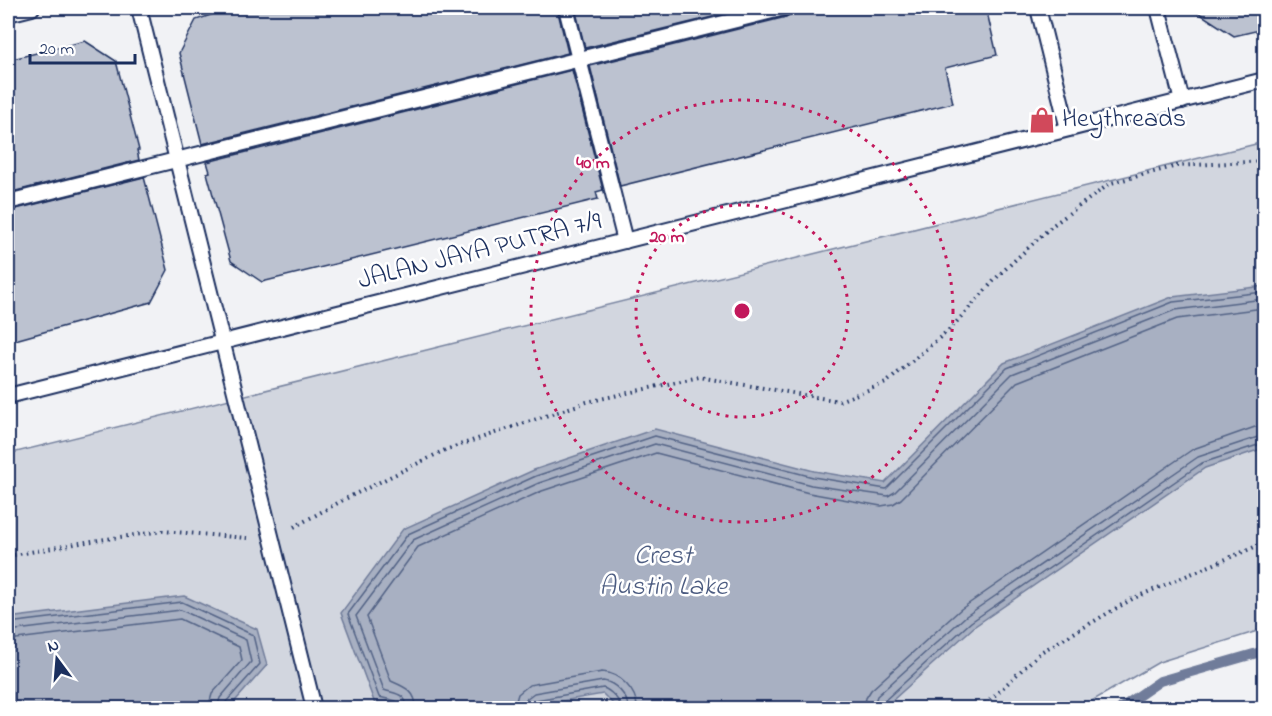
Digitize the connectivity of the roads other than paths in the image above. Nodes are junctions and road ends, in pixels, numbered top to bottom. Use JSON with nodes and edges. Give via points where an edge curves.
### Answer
{"nodes":[{"id":1,"x":32,"y":8,"type":"edge"},
{"id":2,"x":139,"y":8,"type":"edge"},
{"id":3,"x":566,"y":8,"type":"edge"},
{"id":4,"x":784,"y":8,"type":"edge"},
{"id":5,"x":1038,"y":8,"type":"edge"},
{"id":6,"x":1158,"y":8,"type":"edge"},
{"id":7,"x":8,"y":14,"type":"edge"},
{"id":8,"x":579,"y":59,"type":"junction"},
{"id":9,"x":1264,"y":80,"type":"edge"},
{"id":10,"x":1182,"y":101,"type":"junction"},
{"id":11,"x":1068,"y":129,"type":"junction"},
{"id":12,"x":177,"y":160,"type":"junction"},
{"id":13,"x":8,"y":202,"type":"edge"},
{"id":14,"x":624,"y":241,"type":"junction"},
{"id":15,"x":222,"y":342,"type":"junction"},
{"id":16,"x":8,"y":396,"type":"edge"},
{"id":17,"x":315,"y":708,"type":"edge"}],
"edges":[{"from":1,"to":7,"type":"lane"},
{"from":2,"to":12,"type":"lane"},
{"from":3,"to":8,"type":"lane"},
{"from":4,"to":8,"type":"lane"},
{"from":5,"to":11,"type":"lane"},
{"from":6,"to":10,"type":"lane"},
{"from":8,"to":12,"type":"lane"},
{"from":8,"to":14,"type":"lane"},
{"from":9,"to":10,"type":"lane","name":"JALAN JAYA PUTRA 7/9"},
{"from":10,"to":11,"type":"lane","name":"JALAN JAYA PUTRA 7/9"},
{"from":11,"to":14,"type":"lane","name":"JALAN JAYA PUTRA 7/9"},
{"from":12,"to":13,"type":"lane"},
{"from":12,"to":15,"type":"lane"},
{"from":14,"to":15,"type":"lane","name":"JALAN JAYA PUTRA 7/9"},
{"from":15,"to":16,"type":"lane","name":"JALAN JAYA PUTRA 7/9"},
{"from":15,"to":17,"type":"lane"}]}
